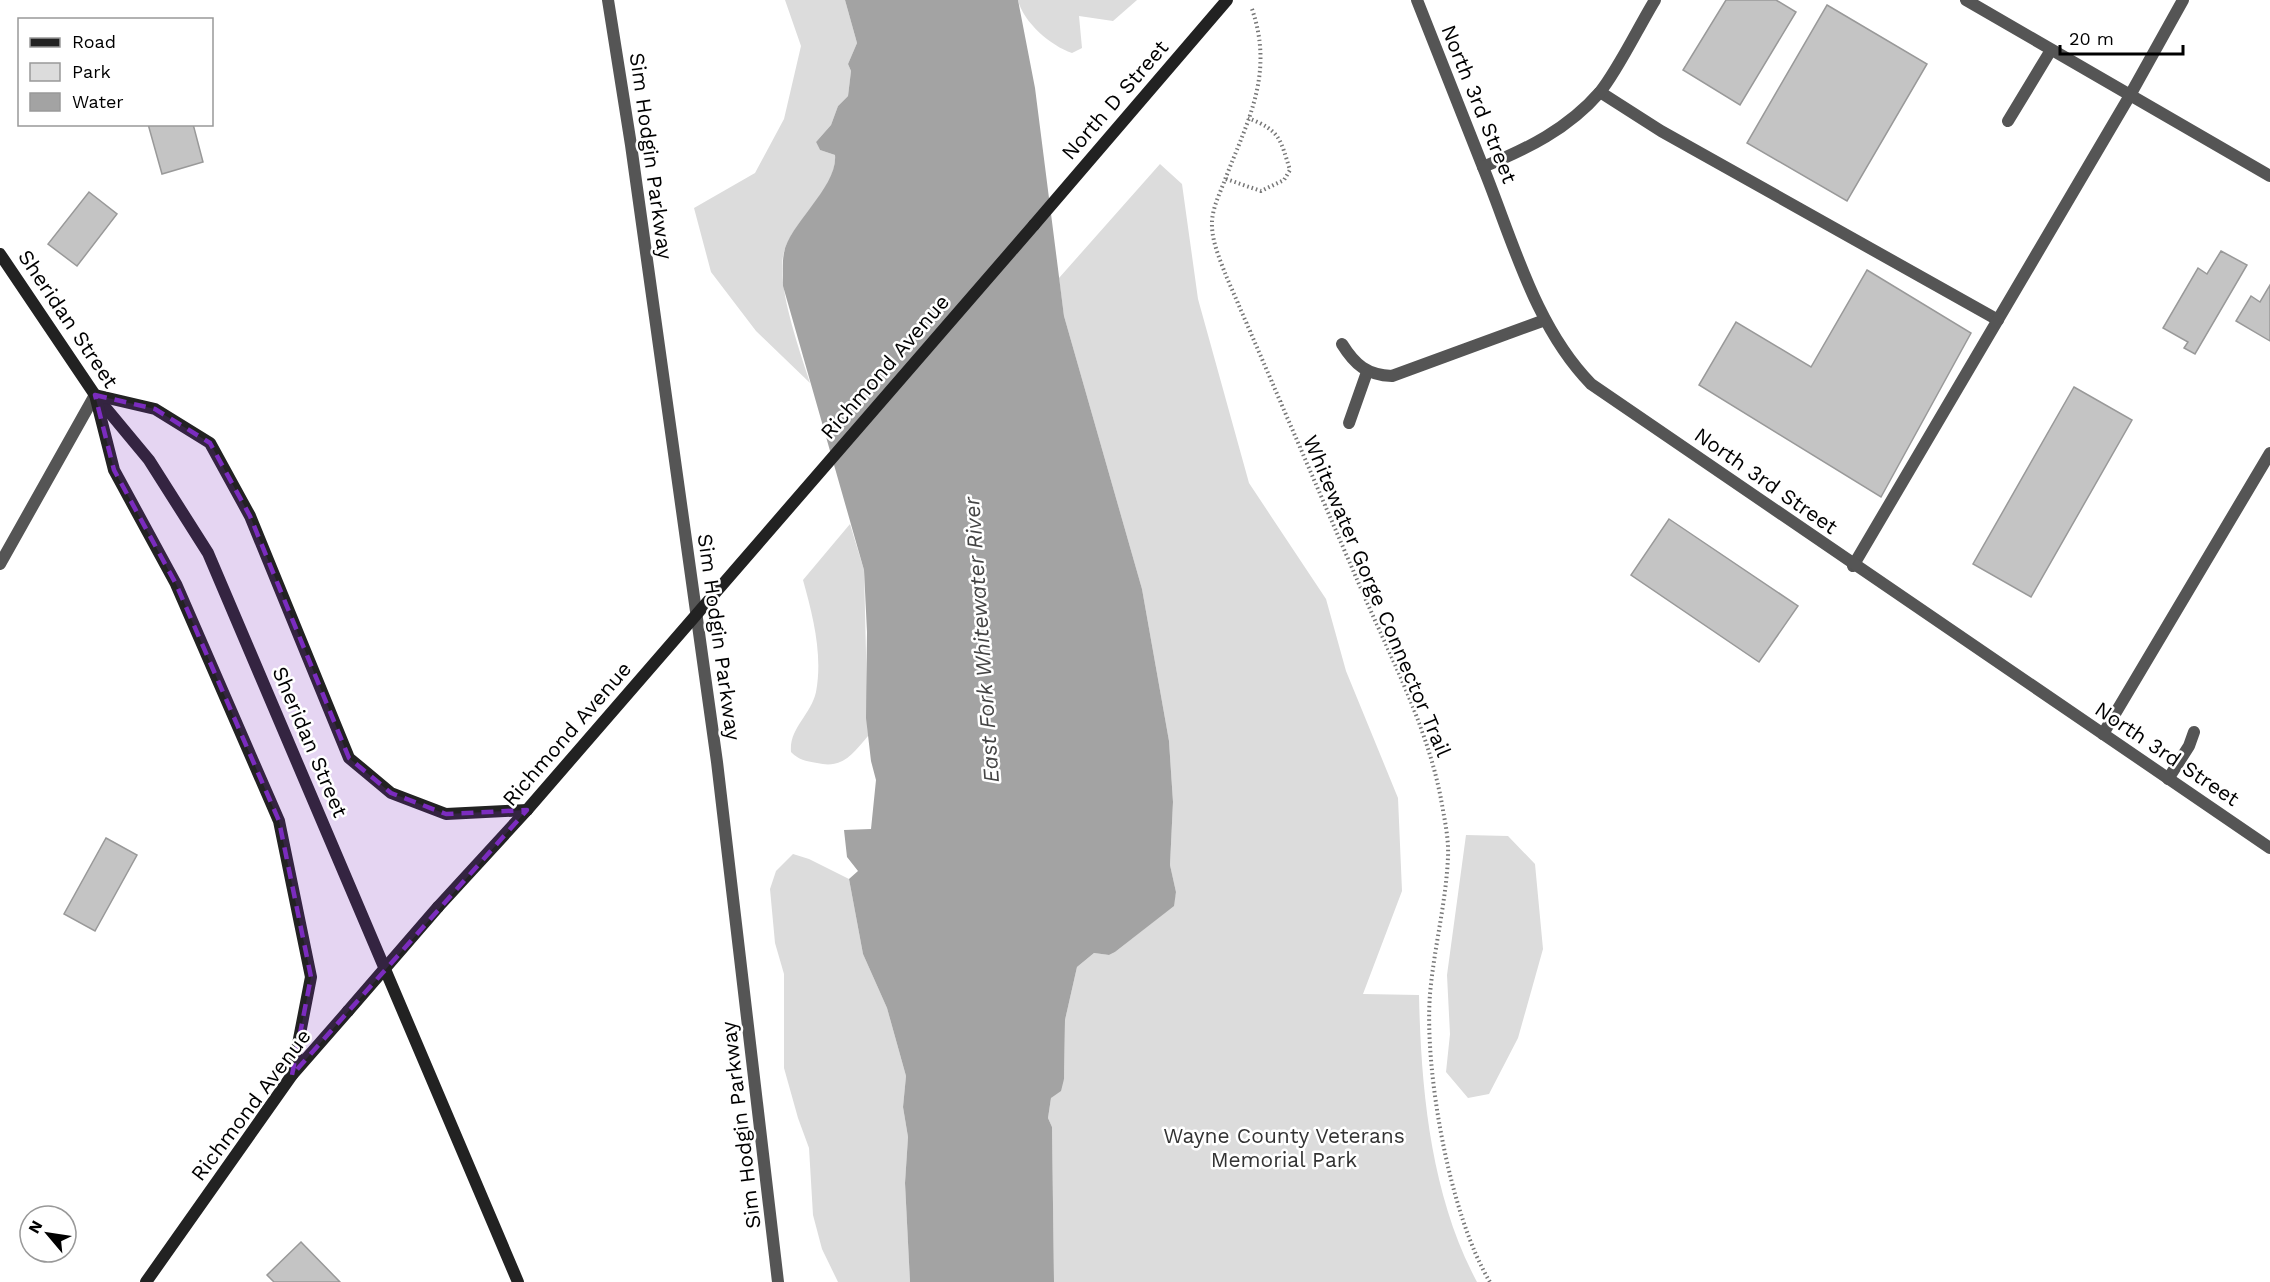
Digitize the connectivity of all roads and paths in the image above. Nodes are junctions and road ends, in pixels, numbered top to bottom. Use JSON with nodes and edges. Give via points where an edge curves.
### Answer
{"nodes":[{"id":1,"x":608,"y":0,"type":"edge"},
{"id":2,"x":1227,"y":0,"type":"edge"},
{"id":3,"x":1249,"y":0,"type":"edge"},
{"id":4,"x":1417,"y":0,"type":"edge"},
{"id":5,"x":1654,"y":0,"type":"edge"},
{"id":6,"x":1966,"y":0,"type":"edge"},
{"id":7,"x":2183,"y":0,"type":"edge"},
{"id":8,"x":2051,"y":50,"type":"junction"},
{"id":9,"x":1600,"y":92,"type":"junction"},
{"id":10,"x":2129,"y":96,"type":"junction"},
{"id":11,"x":1248,"y":118,"type":"junction"},
{"id":12,"x":2008,"y":121,"type":"dead end"},
{"id":13,"x":1484,"y":167,"type":"junction"},
{"id":14,"x":2270,"y":176,"type":"edge"},
{"id":15,"x":1226,"y":180,"type":"junction"},
{"id":16,"x":1273,"y":185,"type":"junction"},
{"id":17,"x":1276,"y":193,"type":"dead end"},
{"id":18,"x":1034,"y":225,"type":"joint"},
{"id":19,"x":0,"y":254,"type":"edge"},
{"id":20,"x":1545,"y":320,"type":"junction"},
{"id":21,"x":1998,"y":320,"type":"junction"},
{"id":22,"x":1342,"y":344,"type":"dead end"},
{"id":23,"x":1367,"y":372,"type":"junction"},
{"id":24,"x":95,"y":395,"type":"junction"},
{"id":25,"x":1348,"y":423,"type":"dead end"},
{"id":26,"x":2270,"y":453,"type":"edge"},
{"id":27,"x":0,"y":564,"type":"edge"},
{"id":28,"x":1853,"y":566,"type":"junction"},
{"id":29,"x":2193,"y":732,"type":"dead end"},
{"id":30,"x":2103,"y":734,"type":"junction"},
{"id":31,"x":2168,"y":779,"type":"junction"},
{"id":32,"x":527,"y":810,"type":"junction"},
{"id":33,"x":2270,"y":848,"type":"edge"},
{"id":34,"x":292,"y":1075,"type":"junction"},
{"id":35,"x":146,"y":1282,"type":"edge"},
{"id":36,"x":518,"y":1282,"type":"edge"},
{"id":37,"x":778,"y":1282,"type":"edge"},
{"id":38,"x":1490,"y":1282,"type":"edge"}],
"edges":[{"from":1,"to":37,"type":"street","name":"Sim Hodgin Parkway","via":[[717,762]]},
{"from":2,"to":18,"type":"street","name":"North D Street"},
{"from":3,"to":11,"type":"path","name":"Whitewater Gorge Connector Trail","via":[[1261,39],[1262,64]]},
{"from":4,"to":13,"type":"street","name":"North 3rd Street"},
{"from":5,"to":9,"type":"street"},
{"from":6,"to":8,"type":"street"},
{"from":7,"to":10,"type":"street"},
{"from":8,"to":10,"type":"street"},
{"from":8,"to":12,"type":"street"},
{"from":9,"to":13,"type":"street","via":[[1556,132]]},
{"from":9,"to":21,"type":"street","via":[[1661,131]]},
{"from":10,"to":14,"type":"street"},
{"from":10,"to":21,"type":"street"},
{"from":11,"to":15,"type":"path","name":"Whitewater Gorge Connector Trail"},
{"from":11,"to":16,"type":"path","via":[[1270,127],[1278,135],[1290,170],[1284,180]]},
{"from":13,"to":20,"type":"street","name":"North 3rd Street"},
{"from":15,"to":16,"type":"path","via":[[1261,190]]},
{"from":15,"to":38,"type":"path","name":"Whitewater Gorge Connector Trail","via":[[1212,220],[1219,257],[1403,686],[1425,740],[1440,796],[1449,855],[1430,996],[1433,1065],[1442,1135],[1463,1223]]},
{"from":16,"to":17,"type":"path"},
{"from":18,"to":32,"type":"street","name":"Richmond Avenue","bridge":true},
{"from":19,"to":24,"type":"street","name":"Sheridan Street"},
{"from":20,"to":23,"type":"street","via":[[1406,373],[1392,376]]},
{"from":20,"to":28,"type":"street","name":"North 3rd Street","via":[[1572,365],[1591,384]]},
{"from":21,"to":28,"type":"street"},
{"from":22,"to":23,"type":"street"},
{"from":23,"to":25,"type":"street"},
{"from":24,"to":27,"type":"street"},
{"from":24,"to":32,"type":"street","via":[[155,409],[210,443],[250,516],[349,758],[391,793],[446,814]]},
{"from":24,"to":34,"type":"street","via":[[114,470],[176,584],[279,821],[310,977]]},
{"from":24,"to":36,"type":"street","name":"Sheridan Street","via":[[149,460],[208,553]]},
{"from":26,"to":30,"type":"street"},
{"from":28,"to":30,"type":"street","name":"North 3rd Street"},
{"from":29,"to":31,"type":"street","via":[[2189,746]]},
{"from":30,"to":31,"type":"street","name":"North 3rd Street"},
{"from":31,"to":33,"type":"street","name":"North 3rd Street"},
{"from":32,"to":34,"type":"street","name":"Richmond Avenue","bridge":true},
{"from":34,"to":35,"type":"street","name":"Richmond Avenue"}]}
